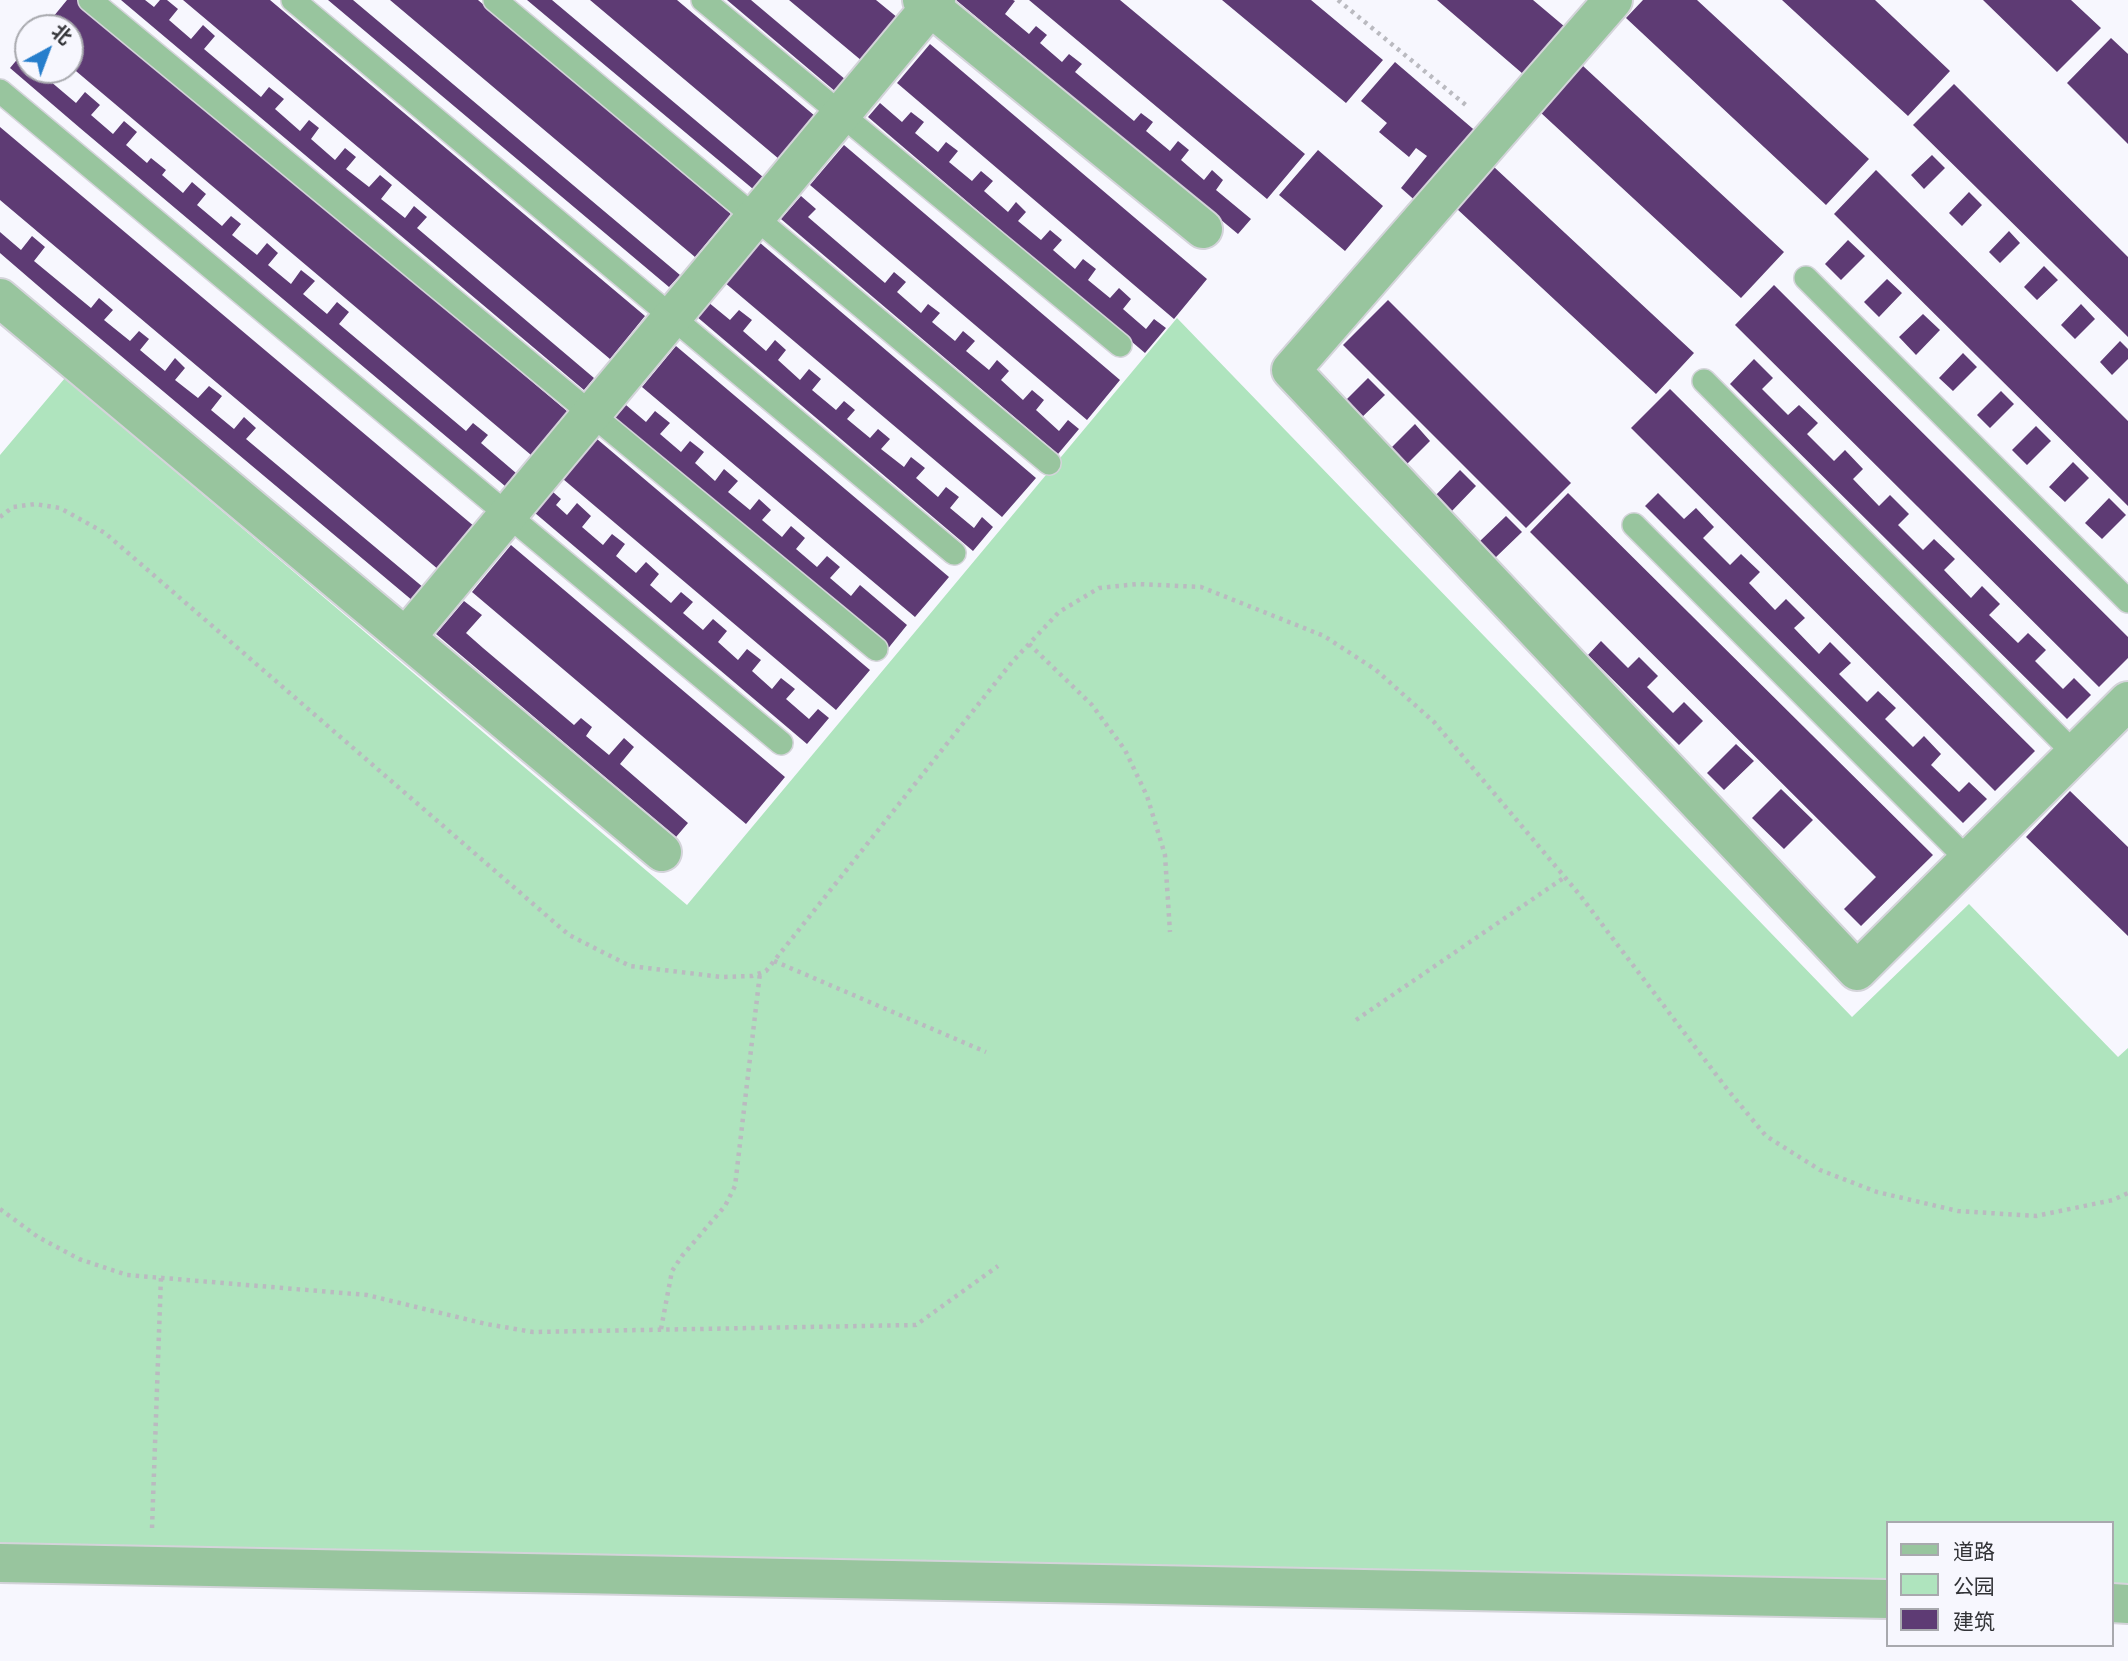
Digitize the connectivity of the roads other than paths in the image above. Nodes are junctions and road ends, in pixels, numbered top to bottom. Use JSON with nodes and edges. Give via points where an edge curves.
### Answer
{"nodes":[{"id":1,"x":90,"y":0,"type":"edge"},
{"id":2,"x":293,"y":0,"type":"edge"},
{"id":3,"x":495,"y":0,"type":"edge"},
{"id":4,"x":703,"y":0,"type":"edge"},
{"id":5,"x":1613,"y":0,"type":"edge"},
{"id":6,"x":930,"y":2,"type":"edge"},
{"id":7,"x":0,"y":91,"type":"edge"},
{"id":8,"x":841,"y":114,"type":"junction"},
{"id":9,"x":755,"y":217,"type":"junction"},
{"id":10,"x":1203,"y":229,"type":"dead end"},
{"id":11,"x":1806,"y":278,"type":"dead end"},
{"id":12,"x":0,"y":298,"type":"edge"},
{"id":13,"x":672,"y":317,"type":"junction"},
{"id":14,"x":1120,"y":345,"type":"dead end"},
{"id":15,"x":1704,"y":381,"type":"dead end"},
{"id":16,"x":592,"y":414,"type":"junction"},
{"id":17,"x":1049,"y":463,"type":"dead end"},
{"id":18,"x":508,"y":514,"type":"junction"},
{"id":19,"x":1634,"y":525,"type":"dead end"},
{"id":20,"x":954,"y":553,"type":"dead end"},
{"id":21,"x":2128,"y":601,"type":"edge"},
{"id":22,"x":405,"y":637,"type":"junction"},
{"id":23,"x":876,"y":649,"type":"dead end"},
{"id":24,"x":2128,"y":701,"type":"edge"},
{"id":25,"x":781,"y":743,"type":"dead end"},
{"id":26,"x":2075,"y":754,"type":"junction"},
{"id":27,"x":662,"y":852,"type":"dead end"},
{"id":28,"x":1968,"y":860,"type":"junction"},
{"id":29,"x":0,"y":1563,"type":"edge"},
{"id":30,"x":1886,"y":1599,"type":"edge"}],
"edges":[{"from":1,"to":16,"type":"lane"},
{"from":2,"to":13,"type":"lane"},
{"from":3,"to":9,"type":"lane"},
{"from":4,"to":8,"type":"lane"},
{"from":5,"to":28,"type":"street","via":[[1291,369],[1857,971]]},
{"from":6,"to":8,"type":"street"},
{"from":6,"to":10,"type":"street"},
{"from":7,"to":18,"type":"lane"},
{"from":8,"to":9,"type":"street"},
{"from":8,"to":14,"type":"lane"},
{"from":9,"to":13,"type":"street"},
{"from":9,"to":17,"type":"lane"},
{"from":11,"to":21,"type":"lane"},
{"from":12,"to":22,"type":"street"},
{"from":13,"to":16,"type":"street"},
{"from":13,"to":20,"type":"lane"},
{"from":15,"to":26,"type":"lane"},
{"from":16,"to":18,"type":"street"},
{"from":16,"to":23,"type":"lane"},
{"from":18,"to":22,"type":"street"},
{"from":18,"to":25,"type":"lane"},
{"from":19,"to":28,"type":"lane"},
{"from":22,"to":27,"type":"street"},
{"from":24,"to":26,"type":"street"},
{"from":26,"to":28,"type":"street"},
{"from":29,"to":30,"type":"street"}]}
